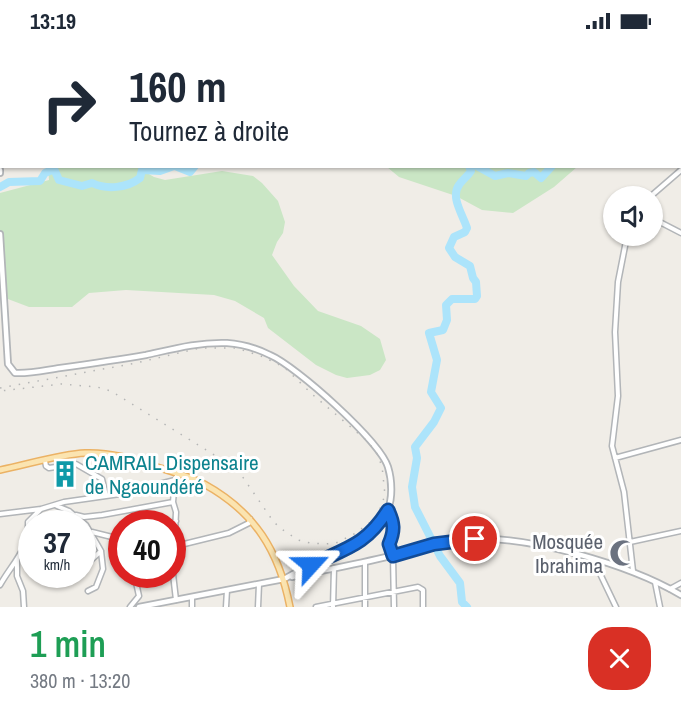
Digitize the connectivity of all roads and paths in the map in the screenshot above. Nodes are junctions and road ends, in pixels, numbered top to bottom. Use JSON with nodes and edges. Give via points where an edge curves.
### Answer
{"nodes":[{"id":1,"x":681,"y":170,"type":"edge"},
{"id":2,"x":663,"y":186,"type":"edge"},
{"id":3,"x":663,"y":224,"type":"edge"},
{"id":4,"x":681,"y":233,"type":"edge"},
{"id":5,"x":0,"y":234,"type":"edge"},
{"id":6,"x":1,"y":239,"type":"edge"},
{"id":7,"x":624,"y":246,"type":"edge"},
{"id":8,"x":681,"y":440,"type":"edge"},
{"id":9,"x":615,"y":458,"type":"junction"},
{"id":10,"x":45,"y":461,"type":"junction"},
{"id":11,"x":0,"y":470,"type":"edge"},
{"id":12,"x":178,"y":474,"type":"junction"},
{"id":13,"x":175,"y":480,"type":"junction"},
{"id":14,"x":106,"y":496,"type":"junction"},
{"id":15,"x":64,"y":502,"type":"junction"},
{"id":16,"x":173,"y":502,"type":"junction"},
{"id":17,"x":51,"y":506,"type":"junction"},
{"id":18,"x":40,"y":510,"type":"edge"},
{"id":19,"x":67,"y":510,"type":"edge"},
{"id":20,"x":71,"y":510,"type":"edge"},
{"id":21,"x":175,"y":510,"type":"edge"},
{"id":22,"x":388,"y":510,"type":"junction"},
{"id":23,"x":18,"y":512,"type":"edge"},
{"id":24,"x":0,"y":514,"type":"edge"},
{"id":25,"x":96,"y":516,"type":"edge"},
{"id":26,"x":250,"y":519,"type":"junction"},
{"id":27,"x":681,"y":531,"type":"edge"},
{"id":28,"x":96,"y":541,"type":"edge"},
{"id":29,"x":630,"y":542,"type":"junction"},
{"id":30,"x":186,"y":543,"type":"edge"},
{"id":31,"x":101,"y":551,"type":"junction"},
{"id":32,"x":96,"y":556,"type":"edge"},
{"id":33,"x":393,"y":556,"type":"junction"},
{"id":34,"x":17,"y":558,"type":"joint"},
{"id":35,"x":592,"y":559,"type":"junction"},
{"id":36,"x":365,"y":562,"type":"junction"},
{"id":37,"x":334,"y":568,"type":"junction"},
{"id":38,"x":633,"y":571,"type":"junction"},
{"id":39,"x":285,"y":578,"type":"junction"},
{"id":40,"x":655,"y":582,"type":"junction"},
{"id":41,"x":681,"y":583,"type":"edge"},
{"id":42,"x":0,"y":584,"type":"edge"},
{"id":43,"x":259,"y":584,"type":"junction"},
{"id":44,"x":138,"y":588,"type":"edge"},
{"id":45,"x":175,"y":588,"type":"edge"},
{"id":46,"x":670,"y":589,"type":"junction"},
{"id":47,"x":226,"y":590,"type":"junction"},
{"id":48,"x":88,"y":591,"type":"dead end"},
{"id":49,"x":394,"y":593,"type":"junction"},
{"id":50,"x":681,"y":595,"type":"edge"},
{"id":51,"x":192,"y":597,"type":"junction"},
{"id":52,"x":365,"y":598,"type":"junction"},
{"id":53,"x":176,"y":600,"type":"junction"},
{"id":54,"x":160,"y":605,"type":"edge"},
{"id":55,"x":333,"y":605,"type":"edge"},
{"id":56,"x":24,"y":607,"type":"edge"},
{"id":57,"x":130,"y":607,"type":"edge"},
{"id":58,"x":139,"y":607,"type":"edge"},
{"id":59,"x":192,"y":607,"type":"edge"},
{"id":60,"x":226,"y":607,"type":"edge"},
{"id":61,"x":258,"y":607,"type":"edge"},
{"id":62,"x":291,"y":607,"type":"edge"},
{"id":63,"x":316,"y":607,"type":"edge"},
{"id":64,"x":365,"y":607,"type":"edge"},
{"id":65,"x":394,"y":607,"type":"edge"},
{"id":66,"x":423,"y":607,"type":"edge"},
{"id":67,"x":616,"y":607,"type":"edge"},
{"id":68,"x":660,"y":607,"type":"edge"}],
"edges":[{"from":1,"to":2,"type":"street"},
{"from":3,"to":4,"type":"street"},
{"from":5,"to":6,"type":"street"},
{"from":6,"to":22,"type":"street","via":[[7,356],[15,373],[101,363],[203,343],[247,345],[292,368],[378,448],[388,466],[392,490]]},
{"from":7,"to":9,"type":"street","via":[[615,332]]},
{"from":8,"to":9,"type":"street"},
{"from":9,"to":29,"type":"street"},
{"from":10,"to":11,"type":"main road"},
{"from":10,"to":12,"type":"main road","via":[[106,453]]},
{"from":10,"to":14,"type":"street","via":[[49,468],[80,466],[102,479]]},
{"from":12,"to":13,"type":"street"},
{"from":12,"to":26,"type":"main road","via":[[203,483]]},
{"from":13,"to":14,"type":"street"},
{"from":13,"to":16,"type":"street"},
{"from":14,"to":15,"type":"street"},
{"from":15,"to":17,"type":"street"},
{"from":15,"to":20,"type":"street"},
{"from":16,"to":21,"type":"street"},
{"from":16,"to":25,"type":"street"},
{"from":17,"to":18,"type":"street"},
{"from":17,"to":19,"type":"street"},
{"from":22,"to":33,"type":"street","via":[[394,523],[389,544]]},
{"from":22,"to":39,"type":"street","via":[[372,533],[360,542]]},
{"from":23,"to":24,"type":"street"},
{"from":26,"to":30,"type":"street","via":[[230,533]]},
{"from":26,"to":39,"type":"main road","via":[[268,543]]},
{"from":27,"to":29,"type":"street"},
{"from":28,"to":31,"type":"street"},
{"from":29,"to":38,"type":"street"},
{"from":31,"to":32,"type":"street"},
{"from":31,"to":48,"type":"street","via":[[103,569],[96,587]]},
{"from":33,"to":35,"type":"street","via":[[464,539],[500,540]]},
{"from":33,"to":36,"type":"street"},
{"from":33,"to":49,"type":"street"},
{"from":34,"to":42,"type":"street"},
{"from":34,"to":56,"type":"street"},
{"from":35,"to":38,"type":"street"},
{"from":35,"to":67,"type":"street"},
{"from":36,"to":37,"type":"street"},
{"from":36,"to":52,"type":"street"},
{"from":37,"to":39,"type":"street"},
{"from":37,"to":55,"type":"street"},
{"from":38,"to":40,"type":"street"},
{"from":39,"to":43,"type":"street"},
{"from":39,"to":62,"type":"main road"},
{"from":40,"to":46,"type":"street"},
{"from":40,"to":68,"type":"street"},
{"from":41,"to":46,"type":"street"},
{"from":43,"to":47,"type":"street"},
{"from":43,"to":61,"type":"street"},
{"from":44,"to":57,"type":"street","via":[[139,596]]},
{"from":45,"to":53,"type":"street"},
{"from":46,"to":50,"type":"street"},
{"from":47,"to":51,"type":"street"},
{"from":47,"to":60,"type":"street"},
{"from":49,"to":52,"type":"street"},
{"from":49,"to":65,"type":"street"},
{"from":49,"to":66,"type":"street","via":[[421,588]]},
{"from":51,"to":53,"type":"street"},
{"from":51,"to":59,"type":"street"},
{"from":52,"to":55,"type":"street"},
{"from":52,"to":64,"type":"street"},
{"from":53,"to":54,"type":"street"},
{"from":54,"to":58,"type":"street"},
{"from":55,"to":63,"type":"street"}]}
